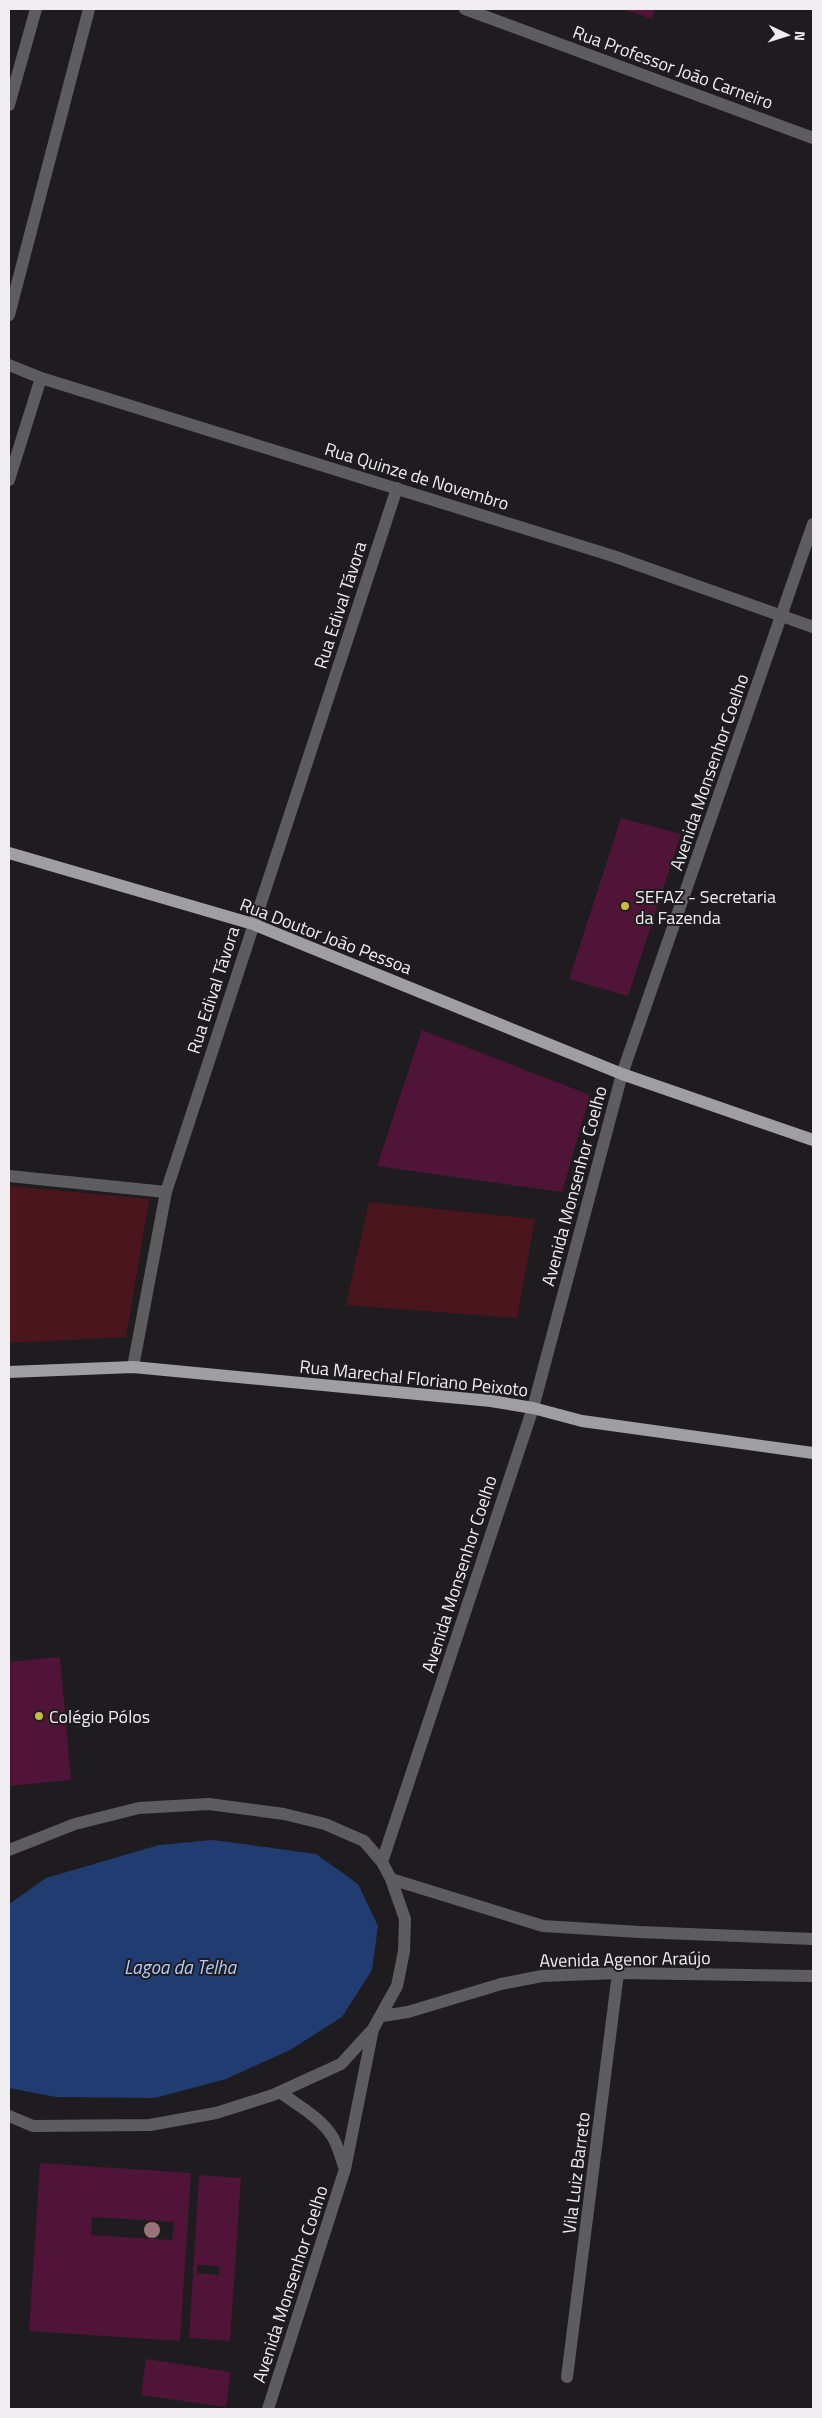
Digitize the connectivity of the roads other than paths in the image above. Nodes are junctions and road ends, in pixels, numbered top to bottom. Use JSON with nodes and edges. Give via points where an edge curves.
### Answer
{"nodes":[{"id":1,"x":36,"y":9,"type":"edge"},
{"id":2,"x":89,"y":9,"type":"edge"},
{"id":3,"x":465,"y":9,"type":"edge"},
{"id":4,"x":9,"y":105,"type":"edge"},
{"id":5,"x":813,"y":138,"type":"edge"},
{"id":6,"x":9,"y":315,"type":"edge"},
{"id":7,"x":9,"y":365,"type":"edge"},
{"id":8,"x":41,"y":378,"type":"junction"},
{"id":9,"x":9,"y":480,"type":"edge"},
{"id":10,"x":397,"y":488,"type":"junction"},
{"id":11,"x":813,"y":524,"type":"edge"},
{"id":12,"x":782,"y":616,"type":"junction"},
{"id":13,"x":813,"y":627,"type":"edge"},
{"id":14,"x":9,"y":853,"type":"edge"},
{"id":15,"x":253,"y":924,"type":"junction"},
{"id":16,"x":622,"y":1074,"type":"junction"},
{"id":17,"x":813,"y":1140,"type":"edge"},
{"id":18,"x":9,"y":1176,"type":"edge"},
{"id":19,"x":166,"y":1192,"type":"junction"},
{"id":20,"x":133,"y":1366,"type":"junction"},
{"id":21,"x":9,"y":1372,"type":"edge"},
{"id":22,"x":533,"y":1408,"type":"junction"},
{"id":23,"x":813,"y":1453,"type":"edge"},
{"id":24,"x":9,"y":1850,"type":"edge"},
{"id":25,"x":382,"y":1862,"type":"junction"},
{"id":26,"x":391,"y":1879,"type":"junction"},
{"id":27,"x":813,"y":1939,"type":"edge"},
{"id":28,"x":618,"y":1973,"type":"junction"},
{"id":29,"x":813,"y":1976,"type":"edge"},
{"id":30,"x":382,"y":2016,"type":"junction"},
{"id":31,"x":373,"y":2029,"type":"junction"},
{"id":32,"x":280,"y":2092,"type":"junction"},
{"id":33,"x":9,"y":2116,"type":"edge"},
{"id":34,"x":345,"y":2170,"type":"junction"},
{"id":35,"x":567,"y":2377,"type":"dead end"},
{"id":36,"x":268,"y":2409,"type":"edge"}],
"edges":[{"from":1,"to":4,"type":"street"},
{"from":2,"to":6,"type":"street"},
{"from":3,"to":5,"type":"street","name":"Rua Professor Joāo Carneiro"},
{"from":7,"to":8,"type":"street","name":"Rua Quinze de Novembro"},
{"from":8,"to":9,"type":"street"},
{"from":8,"to":10,"type":"street","name":"Rua Quinze de Novembro"},
{"from":10,"to":12,"type":"street","name":"Rua Quinze de Novembro","via":[[613,556]]},
{"from":10,"to":15,"type":"street","name":"Rua Edival Távora"},
{"from":11,"to":12,"type":"street","name":"Avenida Monsenhor Coelho"},
{"from":12,"to":13,"type":"street","name":"Rua Quinze de Novembro"},
{"from":12,"to":16,"type":"street","name":"Avenida Monsenhor Coelho"},
{"from":14,"to":15,"type":"main road","name":"Rua Doutor João Pessoa"},
{"from":15,"to":16,"type":"main road","name":"Rua Doutor João Pessoa"},
{"from":15,"to":19,"type":"street","name":"Rua Edival Távora"},
{"from":16,"to":17,"type":"main road","name":"Rua Doutor João Pessoa"},
{"from":16,"to":22,"type":"street","name":"Avenida Monsenhor Coelho"},
{"from":18,"to":19,"type":"street"},
{"from":19,"to":20,"type":"street","name":"Rua Edival Távora"},
{"from":20,"to":21,"type":"main road","name":"Rua Marechal Floriano Peixoto"},
{"from":20,"to":22,"type":"main road","name":"Rua Marechal Floriano Peixoto","via":[[491,1401]]},
{"from":22,"to":23,"type":"main road","name":"Rua Marechal Floriano Peixoto","via":[[582,1420]]},
{"from":22,"to":25,"type":"street","name":"Avenida Monsenhor Coelho"},
{"from":24,"to":25,"type":"street","via":[[75,1824],[139,1808],[209,1804],[284,1814],[324,1824],[364,1841]]},
{"from":25,"to":26,"type":"street"},
{"from":26,"to":27,"type":"street","name":"Avenida Agenor Araújo","via":[[543,1926]]},
{"from":26,"to":30,"type":"street","via":[[405,1919],[404,1951],[398,1986]]},
{"from":28,"to":29,"type":"street","name":"Avenida Agenor Araújo"},
{"from":28,"to":30,"type":"street","name":"Avenida Agenor Araújo","via":[[542,1976]]},
{"from":28,"to":35,"type":"street","name":"Vila Luiz Barreto"},
{"from":30,"to":31,"type":"street"},
{"from":31,"to":32,"type":"street","via":[[341,2064]]},
{"from":31,"to":34,"type":"street","name":"Avenida Monsenhor Coelho"},
{"from":32,"to":33,"type":"street","via":[[216,2114],[150,2125],[32,2126]]},
{"from":32,"to":34,"type":"street","name":"Avenida Monsenhor Coelho","via":[[313,2115],[333,2136]]},
{"from":34,"to":36,"type":"street","name":"Avenida Monsenhor Coelho"}]}
